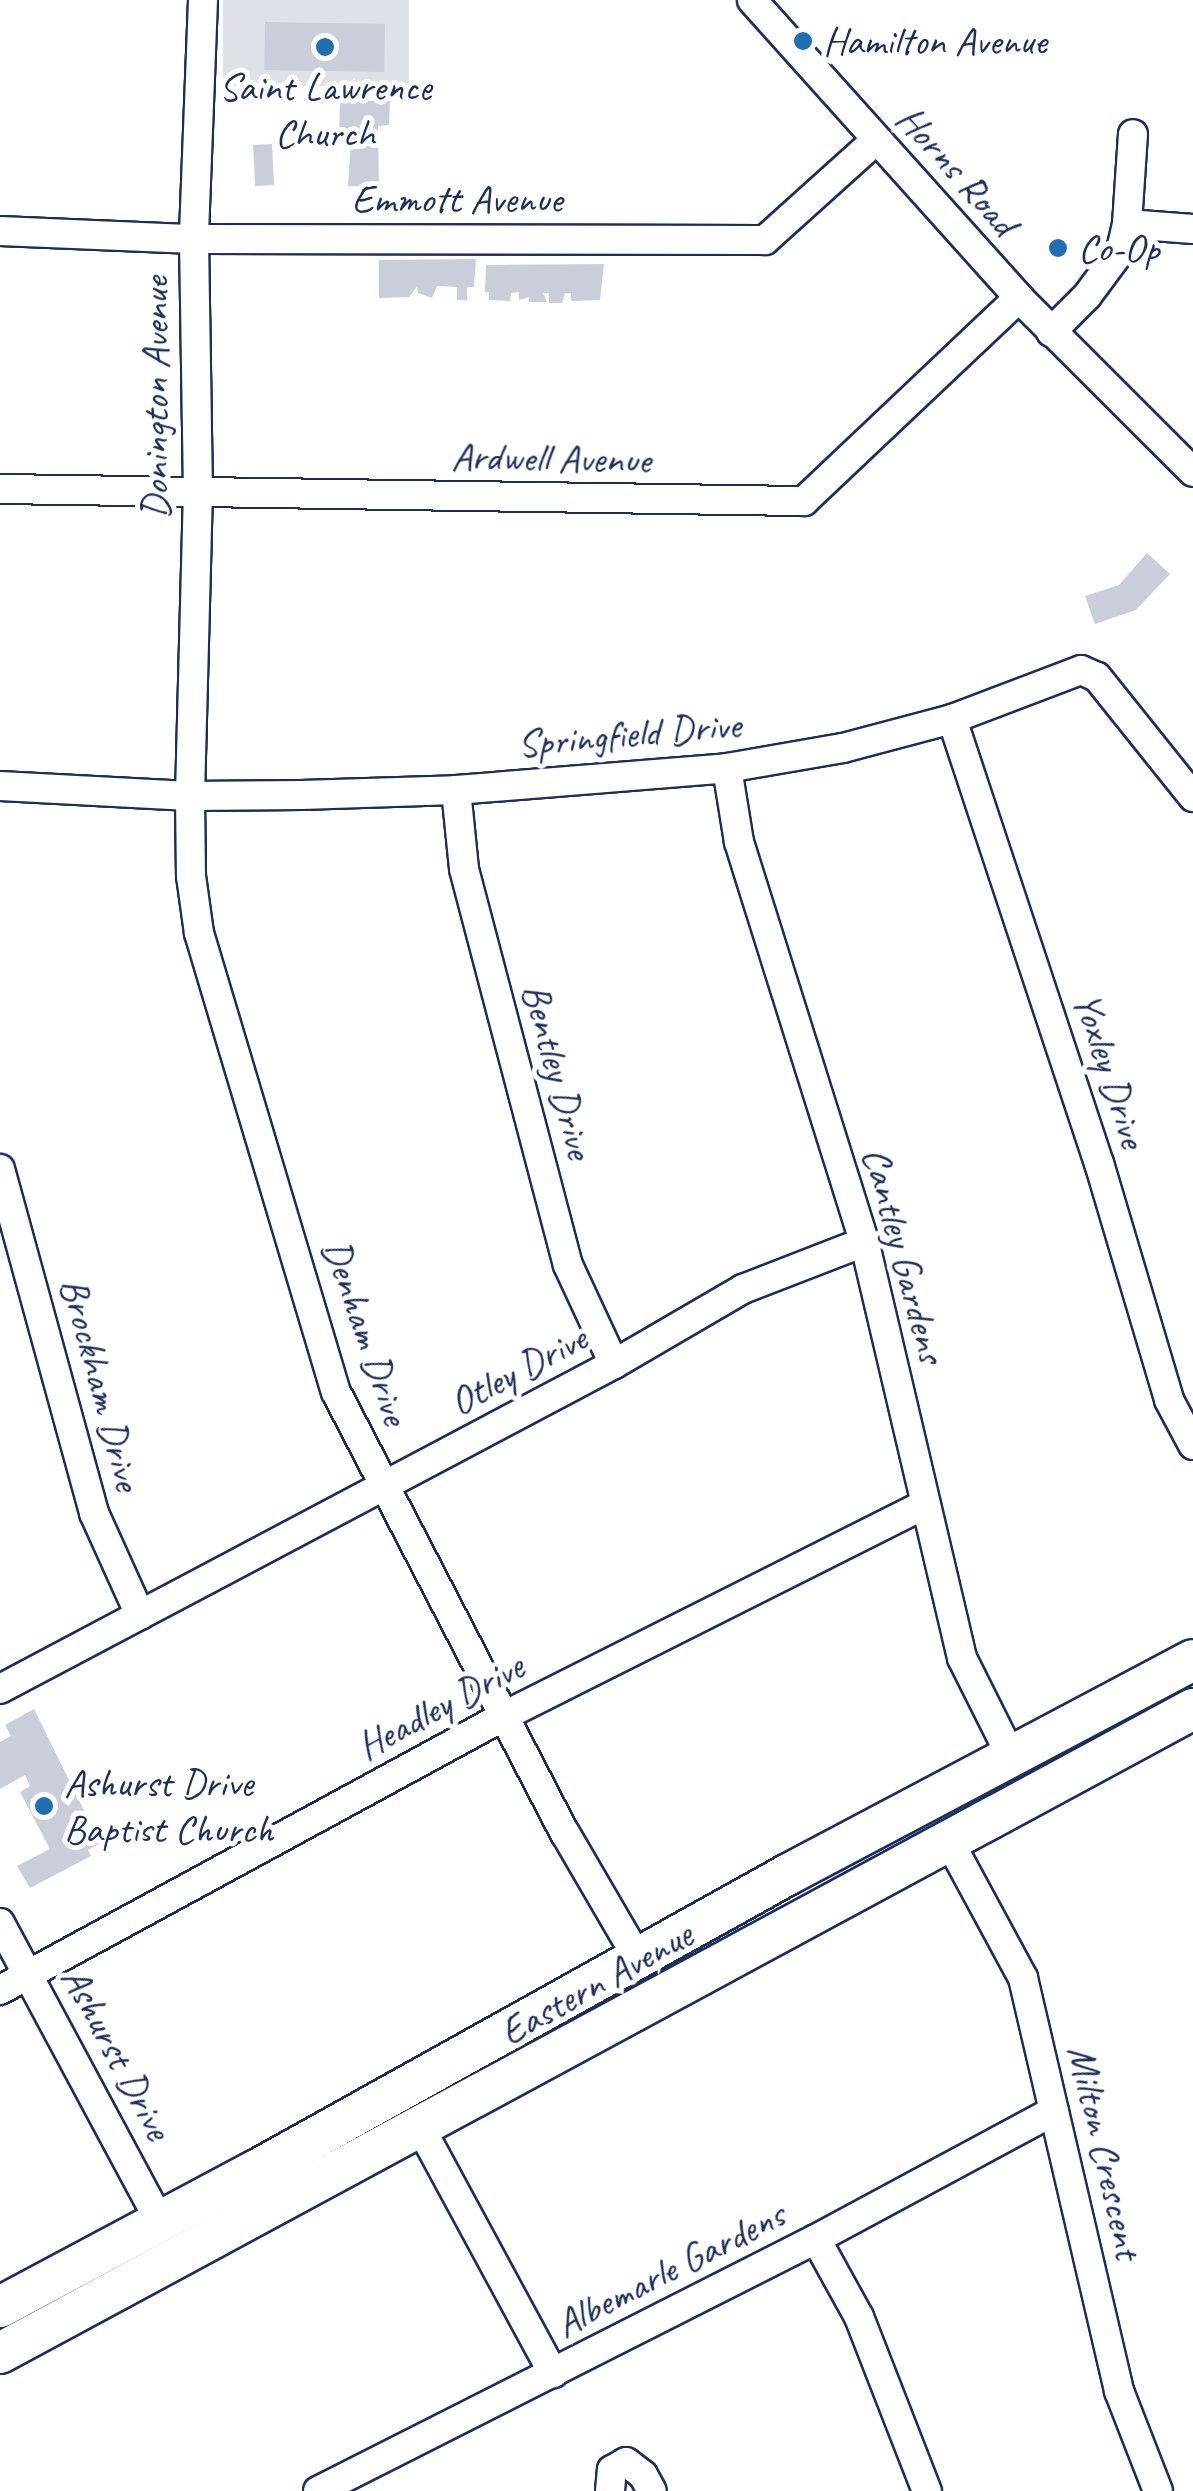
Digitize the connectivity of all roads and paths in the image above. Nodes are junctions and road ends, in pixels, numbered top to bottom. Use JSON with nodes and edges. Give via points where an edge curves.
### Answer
{"nodes":[{"id":1,"x":203,"y":0,"type":"edge"},
{"id":2,"x":752,"y":0,"type":"edge"},
{"id":3,"x":1133,"y":134,"type":"dead end"},
{"id":4,"x":875,"y":140,"type":"junction"},
{"id":5,"x":1127,"y":224,"type":"junction"},
{"id":6,"x":1193,"y":228,"type":"edge"},
{"id":7,"x":0,"y":231,"type":"edge"},
{"id":8,"x":194,"y":239,"type":"junction"},
{"id":9,"x":1018,"y":298,"type":"junction"},
{"id":10,"x":1051,"y":332,"type":"junction"},
{"id":11,"x":1193,"y":472,"type":"edge"},
{"id":12,"x":0,"y":489,"type":"edge"},
{"id":13,"x":198,"y":490,"type":"junction"},
{"id":14,"x":952,"y":719,"type":"junction"},
{"id":15,"x":727,"y":768,"type":"junction"},
{"id":16,"x":0,"y":786,"type":"edge"},
{"id":17,"x":456,"y":790,"type":"junction"},
{"id":18,"x":190,"y":796,"type":"junction"},
{"id":19,"x":1193,"y":797,"type":"edge"},
{"id":20,"x":0,"y":1169,"type":"edge"},
{"id":21,"x":864,"y":1242,"type":"junction"},
{"id":22,"x":614,"y":1364,"type":"junction"},
{"id":23,"x":1181,"y":1394,"type":"edge"},
{"id":24,"x":1193,"y":1445,"type":"edge"},
{"id":25,"x":382,"y":1486,"type":"junction"},
{"id":26,"x":924,"y":1504,"type":"junction"},
{"id":27,"x":140,"y":1615,"type":"junction"},
{"id":28,"x":1193,"y":1660,"type":"edge"},
{"id":29,"x":0,"y":1690,"type":"edge"},
{"id":30,"x":1193,"y":1709,"type":"edge"},
{"id":31,"x":506,"y":1715,"type":"junction"},
{"id":32,"x":1012,"y":1758,"type":"junction"},
{"id":33,"x":949,"y":1841,"type":"junction"},
{"id":34,"x":0,"y":1923,"type":"edge"},
{"id":35,"x":639,"y":1960,"type":"junction"},
{"id":36,"x":30,"y":1974,"type":"junction"},
{"id":37,"x":0,"y":1990,"type":"edge"},
{"id":38,"x":1054,"y":2111,"type":"junction"},
{"id":39,"x":420,"y":2127,"type":"junction"},
{"id":40,"x":160,"y":2222,"type":"junction"},
{"id":41,"x":816,"y":2239,"type":"junction"},
{"id":42,"x":0,"y":2307,"type":"edge"},
{"id":43,"x":0,"y":2353,"type":"edge"},
{"id":44,"x":554,"y":2373,"type":"junction"},
{"id":45,"x":318,"y":2491,"type":"edge"},
{"id":46,"x":610,"y":2491,"type":"edge"},
{"id":47,"x":652,"y":2491,"type":"edge"},
{"id":48,"x":926,"y":2491,"type":"edge"},
{"id":49,"x":1158,"y":2491,"type":"edge"}],
"edges":[{"from":1,"to":8,"type":"street","name":"Donington Avenue"},
{"from":2,"to":4,"type":"street","name":"Horns Road"},
{"from":3,"to":5,"type":"street"},
{"from":4,"to":8,"type":"street","name":"Emmott Avenue","via":[[765,240]]},
{"from":4,"to":9,"type":"street","name":"Horns Road"},
{"from":5,"to":6,"type":"street"},
{"from":5,"to":10,"type":"street","via":[[1121,250]]},
{"from":7,"to":8,"type":"street","name":"Emmott Avenue"},
{"from":8,"to":13,"type":"street","name":"Donington Avenue"},
{"from":9,"to":10,"type":"street","name":"Horns Road"},
{"from":9,"to":13,"type":"street","name":"Ardwell Avenue","via":[[804,501]]},
{"from":10,"to":11,"type":"street","name":"Horns Road"},
{"from":12,"to":13,"type":"street","name":"Ardwell Avenue"},
{"from":13,"to":18,"type":"street","name":"Donington Avenue"},
{"from":14,"to":15,"type":"street","name":"Springfield Drive","via":[[843,748]]},
{"from":14,"to":19,"type":"street","name":"Springfield Drive","via":[[1090,672]]},
{"from":14,"to":23,"type":"street","name":"Yoxley Drive"},
{"from":15,"to":17,"type":"street","name":"Springfield Drive"},
{"from":15,"to":21,"type":"street","name":"Cantley Gardens","via":[[739,842]]},
{"from":16,"to":18,"type":"street","name":"Springfield Drive"},
{"from":17,"to":18,"type":"street","name":"Springfield Drive"},
{"from":17,"to":22,"type":"street","name":"Bentley Drive","via":[[464,868],[568,1265]]},
{"from":18,"to":25,"type":"street","name":"Denham Drive","via":[[198,932],[336,1392]]},
{"from":20,"to":27,"type":"street","name":"Brockham Drive","via":[[94,1513]]},
{"from":21,"to":22,"type":"street","name":"Otley Drive","via":[[743,1289]]},
{"from":21,"to":26,"type":"street","name":"Cantley Gardens"},
{"from":22,"to":25,"type":"street","name":"Otley Drive"},
{"from":23,"to":24,"type":"street","name":"Yoxley Drive"},
{"from":25,"to":27,"type":"street","name":"Otley Drive"},
{"from":25,"to":31,"type":"street","name":"Denham Drive"},
{"from":26,"to":31,"type":"street","name":"Headley Drive"},
{"from":26,"to":32,"type":"street","name":"Cantley Gardens","via":[[962,1658]]},
{"from":27,"to":29,"type":"street","name":"Otley Drive"},
{"from":28,"to":32,"type":"highway","name":"Eastern Avenue"},
{"from":30,"to":33,"type":"highway","name":"Eastern Avenue"},
{"from":31,"to":35,"type":"street","name":"Denham Drive"},
{"from":31,"to":36,"type":"street","name":"Headley Drive"},
{"from":32,"to":35,"type":"highway","name":"Eastern Avenue"},
{"from":33,"to":38,"type":"street","name":"Milton Crescent","via":[[1023,1978]]},
{"from":33,"to":39,"type":"highway","name":"Eastern Avenue"},
{"from":34,"to":36,"type":"street","name":"Ashurst Drive"},
{"from":35,"to":40,"type":"highway","name":"Eastern Avenue"},
{"from":36,"to":37,"type":"street","name":"Headley Drive"},
{"from":36,"to":40,"type":"street","name":"Ashurst Drive"},
{"from":38,"to":41,"type":"street","name":"Albemarle Gardens"},
{"from":38,"to":49,"type":"street","name":"Milton Crescent","via":[[1120,2391]]},
{"from":39,"to":43,"type":"highway","name":"Eastern Avenue"},
{"from":39,"to":44,"type":"street"},
{"from":40,"to":42,"type":"highway","name":"Eastern Avenue"},
{"from":41,"to":44,"type":"street","name":"Albemarle Gardens"},
{"from":41,"to":48,"type":"street","via":[[859,2317]]},
{"from":44,"to":45,"type":"street","name":"Albemarle Gardens"},
{"from":46,"to":47,"type":"street","via":[[612,2470],[626,2462]]}]}
